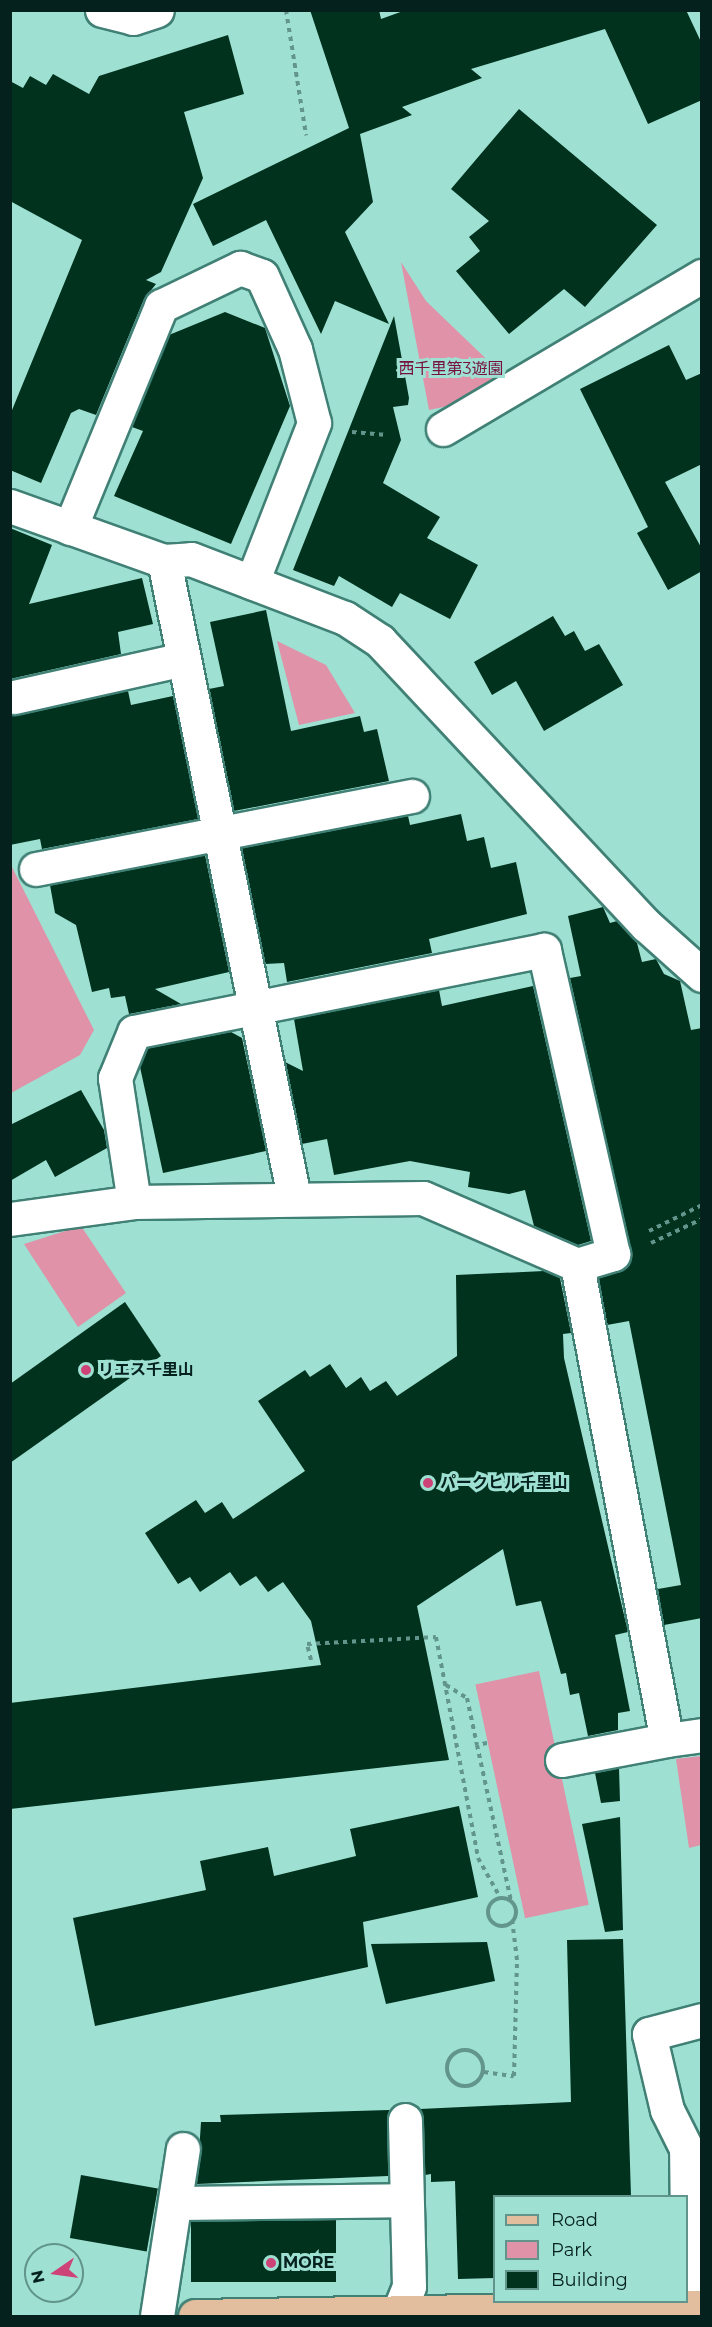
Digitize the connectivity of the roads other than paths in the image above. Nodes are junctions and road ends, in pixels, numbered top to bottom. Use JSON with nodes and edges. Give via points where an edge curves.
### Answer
{"nodes":[{"id":1,"x":102,"y":10,"type":"edge"},
{"id":2,"x":157,"y":10,"type":"edge"},
{"id":3,"x":702,"y":276,"type":"edge"},
{"id":4,"x":443,"y":429,"type":"dead end"},
{"id":5,"x":10,"y":506,"type":"edge"},
{"id":6,"x":70,"y":528,"type":"junction"},
{"id":7,"x":164,"y":561,"type":"junction"},
{"id":8,"x":252,"y":582,"type":"junction"},
{"id":9,"x":184,"y":659,"type":"junction"},
{"id":10,"x":14,"y":697,"type":"dead end"},
{"id":11,"x":412,"y":796,"type":"dead end"},
{"id":12,"x":222,"y":834,"type":"junction"},
{"id":13,"x":36,"y":869,"type":"dead end"},
{"id":14,"x":702,"y":975,"type":"edge"},
{"id":15,"x":255,"y":1007,"type":"junction"},
{"id":16,"x":294,"y":1197,"type":"junction"},
{"id":17,"x":134,"y":1203,"type":"junction"},
{"id":18,"x":10,"y":1219,"type":"edge"},
{"id":19,"x":577,"y":1265,"type":"junction"},
{"id":20,"x":702,"y":1735,"type":"edge"},
{"id":21,"x":668,"y":1740,"type":"junction"},
{"id":22,"x":562,"y":1760,"type":"dead end"},
{"id":23,"x":702,"y":2020,"type":"edge"},
{"id":24,"x":405,"y":2120,"type":"dead end"},
{"id":25,"x":183,"y":2149,"type":"dead end"},
{"id":26,"x":406,"y":2200,"type":"junction"},
{"id":27,"x":175,"y":2203,"type":"junction"},
{"id":28,"x":695,"y":2307,"type":"edge"},
{"id":29,"x":621,"y":2313,"type":"edge"},
{"id":30,"x":397,"y":2314,"type":"edge"},
{"id":31,"x":157,"y":2316,"type":"edge"},
{"id":32,"x":195,"y":2316,"type":"edge"}],
"edges":[{"from":1,"to":2,"type":"street","via":[[133,18]]},
{"from":3,"to":4,"type":"street"},
{"from":5,"to":6,"type":"street"},
{"from":6,"to":7,"type":"street"},
{"from":6,"to":8,"type":"street","via":[[161,306],[240,268],[262,276],[295,349],[314,423]]},
{"from":7,"to":8,"type":"street","via":[[191,559]]},
{"from":7,"to":9,"type":"street"},
{"from":8,"to":14,"type":"street","via":[[345,618],[380,641],[646,925]]},
{"from":9,"to":10,"type":"street"},
{"from":9,"to":12,"type":"street"},
{"from":11,"to":12,"type":"street"},
{"from":12,"to":13,"type":"street"},
{"from":12,"to":15,"type":"street"},
{"from":15,"to":16,"type":"street"},
{"from":15,"to":17,"type":"street","via":[[134,1032],[115,1078]]},
{"from":15,"to":19,"type":"street","via":[[544,950],[613,1254]]},
{"from":16,"to":17,"type":"street"},
{"from":16,"to":19,"type":"street","via":[[423,1198]]},
{"from":17,"to":18,"type":"street"},
{"from":19,"to":21,"type":"street"},
{"from":20,"to":21,"type":"street"},
{"from":21,"to":22,"type":"street"},
{"from":23,"to":28,"type":"street","via":[[649,2034],[667,2110],[686,2148]]},
{"from":24,"to":26,"type":"street"},
{"from":25,"to":27,"type":"street"},
{"from":26,"to":27,"type":"street"},
{"from":26,"to":30,"type":"street","via":[[409,2286]]},
{"from":27,"to":31,"type":"street"},
{"from":28,"to":29,"type":"main road"},
{"from":29,"to":30,"type":"main road"},
{"from":30,"to":32,"type":"main road"}]}
